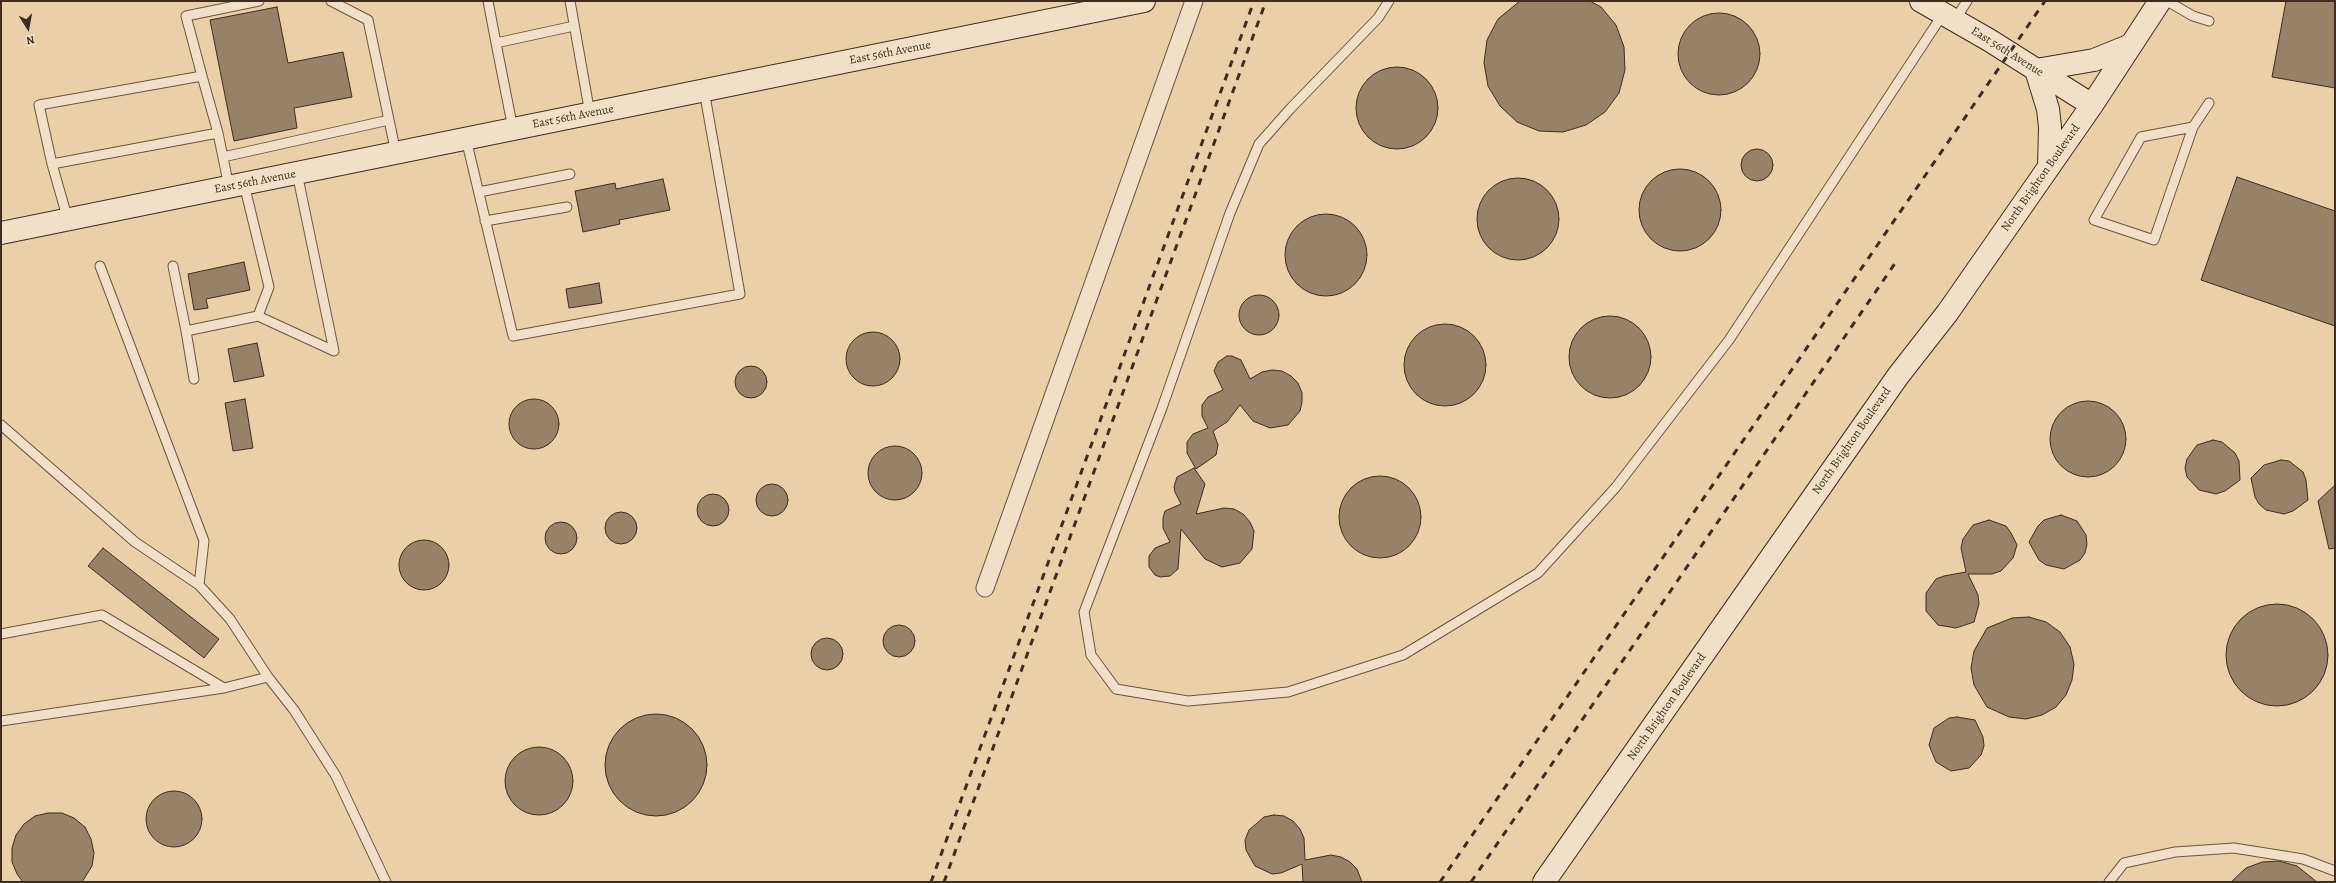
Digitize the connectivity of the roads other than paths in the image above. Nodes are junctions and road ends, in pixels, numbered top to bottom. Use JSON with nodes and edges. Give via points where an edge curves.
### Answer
{"nodes":[{"id":1,"x":259,"y":1,"type":"edge"},
{"id":2,"x":331,"y":1,"type":"edge"},
{"id":3,"x":488,"y":1,"type":"edge"},
{"id":4,"x":570,"y":1,"type":"edge"},
{"id":5,"x":1144,"y":1,"type":"edge"},
{"id":6,"x":1194,"y":1,"type":"edge"},
{"id":7,"x":1390,"y":1,"type":"edge"},
{"id":8,"x":1921,"y":1,"type":"edge"},
{"id":9,"x":1967,"y":1,"type":"edge"},
{"id":10,"x":2160,"y":1,"type":"edge"},
{"id":11,"x":2167,"y":1,"type":"edge"},
{"id":12,"x":1949,"y":17,"type":"junction"},
{"id":13,"x":2209,"y":21,"type":"dead end"},
{"id":14,"x":574,"y":26,"type":"junction"},
{"id":15,"x":496,"y":43,"type":"junction"},
{"id":16,"x":2131,"y":45,"type":"junction"},
{"id":17,"x":2036,"y":70,"type":"junction"},
{"id":18,"x":202,"y":76,"type":"junction"},
{"id":19,"x":704,"y":90,"type":"junction"},
{"id":20,"x":2209,"y":103,"type":"dead end"},
{"id":21,"x":2092,"y":105,"type":"junction"},
{"id":22,"x":590,"y":114,"type":"junction"},
{"id":23,"x":389,"y":120,"type":"junction"},
{"id":24,"x":2193,"y":127,"type":"junction"},
{"id":25,"x":513,"y":129,"type":"junction"},
{"id":26,"x":218,"y":133,"type":"junction"},
{"id":27,"x":466,"y":139,"type":"junction"},
{"id":28,"x":396,"y":153,"type":"junction"},
{"id":29,"x":223,"y":157,"type":"junction"},
{"id":30,"x":52,"y":164,"type":"junction"},
{"id":31,"x":2049,"y":167,"type":"junction"},
{"id":32,"x":297,"y":173,"type":"junction"},
{"id":33,"x":570,"y":174,"type":"dead end"},
{"id":34,"x":237,"y":186,"type":"junction"},
{"id":35,"x":479,"y":192,"type":"junction"},
{"id":36,"x":567,"y":207,"type":"dead end"},
{"id":37,"x":68,"y":220,"type":"junction"},
{"id":38,"x":486,"y":221,"type":"junction"},
{"id":39,"x":1,"y":233,"type":"edge"},
{"id":40,"x":100,"y":266,"type":"dead end"},
{"id":41,"x":173,"y":266,"type":"dead end"},
{"id":42,"x":258,"y":316,"type":"junction"},
{"id":43,"x":186,"y":331,"type":"junction"},
{"id":44,"x":194,"y":379,"type":"dead end"},
{"id":45,"x":1,"y":425,"type":"edge"},
{"id":46,"x":199,"y":585,"type":"junction"},
{"id":47,"x":984,"y":588,"type":"dead end"},
{"id":48,"x":1,"y":634,"type":"edge"},
{"id":49,"x":268,"y":677,"type":"junction"},
{"id":50,"x":224,"y":688,"type":"junction"},
{"id":51,"x":1,"y":721,"type":"edge"},
{"id":52,"x":2335,"y":871,"type":"edge"},
{"id":53,"x":1551,"y":876,"type":"edge"},
{"id":54,"x":386,"y":882,"type":"edge"},
{"id":55,"x":2109,"y":882,"type":"edge"}],
"edges":[{"from":1,"to":18,"type":"lane","via":[[186,16]]},
{"from":2,"to":23,"type":"lane","via":[[368,20]]},
{"from":3,"to":15,"type":"lane"},
{"from":4,"to":14,"type":"lane"},
{"from":5,"to":19,"type":"main road","name":"East 56th Avenue"},
{"from":6,"to":47,"type":"street"},
{"from":7,"to":12,"type":"lane","via":[[1378,18],[1259,144],[1230,213],[1162,408],[1084,612],[1091,656],[1116,689],[1188,701],[1288,692],[1403,655],[1538,573],[1616,487],[1730,340]]},
{"from":8,"to":12,"type":"main road","name":"East 56th Avenue"},
{"from":9,"to":12,"type":"lane"},
{"from":10,"to":16,"type":"main road","name":"North Brighton Boulevard"},
{"from":11,"to":13,"type":"lane","via":[[2193,16]]},
{"from":12,"to":17,"type":"main road","name":"East 56th Avenue"},
{"from":14,"to":15,"type":"lane"},
{"from":14,"to":22,"type":"lane"},
{"from":15,"to":25,"type":"lane"},
{"from":16,"to":17,"type":"main road","via":[[2094,60]]},
{"from":16,"to":21,"type":"main road","name":"North Brighton Boulevard"},
{"from":17,"to":21,"type":"main road","name":"East 56th Avenue"},
{"from":17,"to":31,"type":"main road","via":[[2048,109]]},
{"from":18,"to":26,"type":"lane"},
{"from":18,"to":30,"type":"lane","via":[[39,105]]},
{"from":19,"to":22,"type":"main road","name":"East 56th Avenue"},
{"from":19,"to":38,"type":"lane","via":[[740,294],[513,336]]},
{"from":20,"to":24,"type":"lane"},
{"from":21,"to":31,"type":"main road","name":"North Brighton Boulevard"},
{"from":22,"to":25,"type":"main road","name":"East 56th Avenue"},
{"from":23,"to":28,"type":"lane"},
{"from":23,"to":29,"type":"lane"},
{"from":24,"to":24,"type":"lane","via":[[2141,137],[2094,220],[2154,240]]},
{"from":25,"to":27,"type":"main road","name":"East 56th Avenue"},
{"from":26,"to":29,"type":"lane"},
{"from":26,"to":30,"type":"lane"},
{"from":27,"to":28,"type":"main road","name":"East 56th Avenue"},
{"from":27,"to":35,"type":"lane"},
{"from":28,"to":32,"type":"main road","name":"East 56th Avenue"},
{"from":29,"to":34,"type":"lane"},
{"from":30,"to":37,"type":"lane"},
{"from":31,"to":53,"type":"main road","name":"North Brighton Boulevard","via":[[1948,312],[1898,376]]},
{"from":32,"to":34,"type":"main road","name":"East 56th Avenue"},
{"from":32,"to":42,"type":"lane","via":[[334,351]]},
{"from":33,"to":35,"type":"lane"},
{"from":34,"to":37,"type":"main road","name":"East 56th Avenue"},
{"from":34,"to":42,"type":"lane","via":[[269,288]]},
{"from":35,"to":38,"type":"lane"},
{"from":36,"to":38,"type":"lane"},
{"from":37,"to":39,"type":"main road","name":"East 56th Avenue"},
{"from":40,"to":46,"type":"lane","via":[[204,541]]},
{"from":41,"to":43,"type":"lane"},
{"from":42,"to":43,"type":"lane"},
{"from":43,"to":44,"type":"lane"},
{"from":45,"to":46,"type":"lane","via":[[135,542]]},
{"from":46,"to":49,"type":"lane","via":[[230,619]]},
{"from":48,"to":50,"type":"lane","via":[[102,615]]},
{"from":49,"to":50,"type":"lane"},
{"from":49,"to":54,"type":"lane","via":[[294,710],[336,776]]},
{"from":50,"to":51,"type":"lane"},
{"from":52,"to":55,"type":"lane","via":[[2304,859],[2234,848],[2175,852],[2124,863]]}]}
